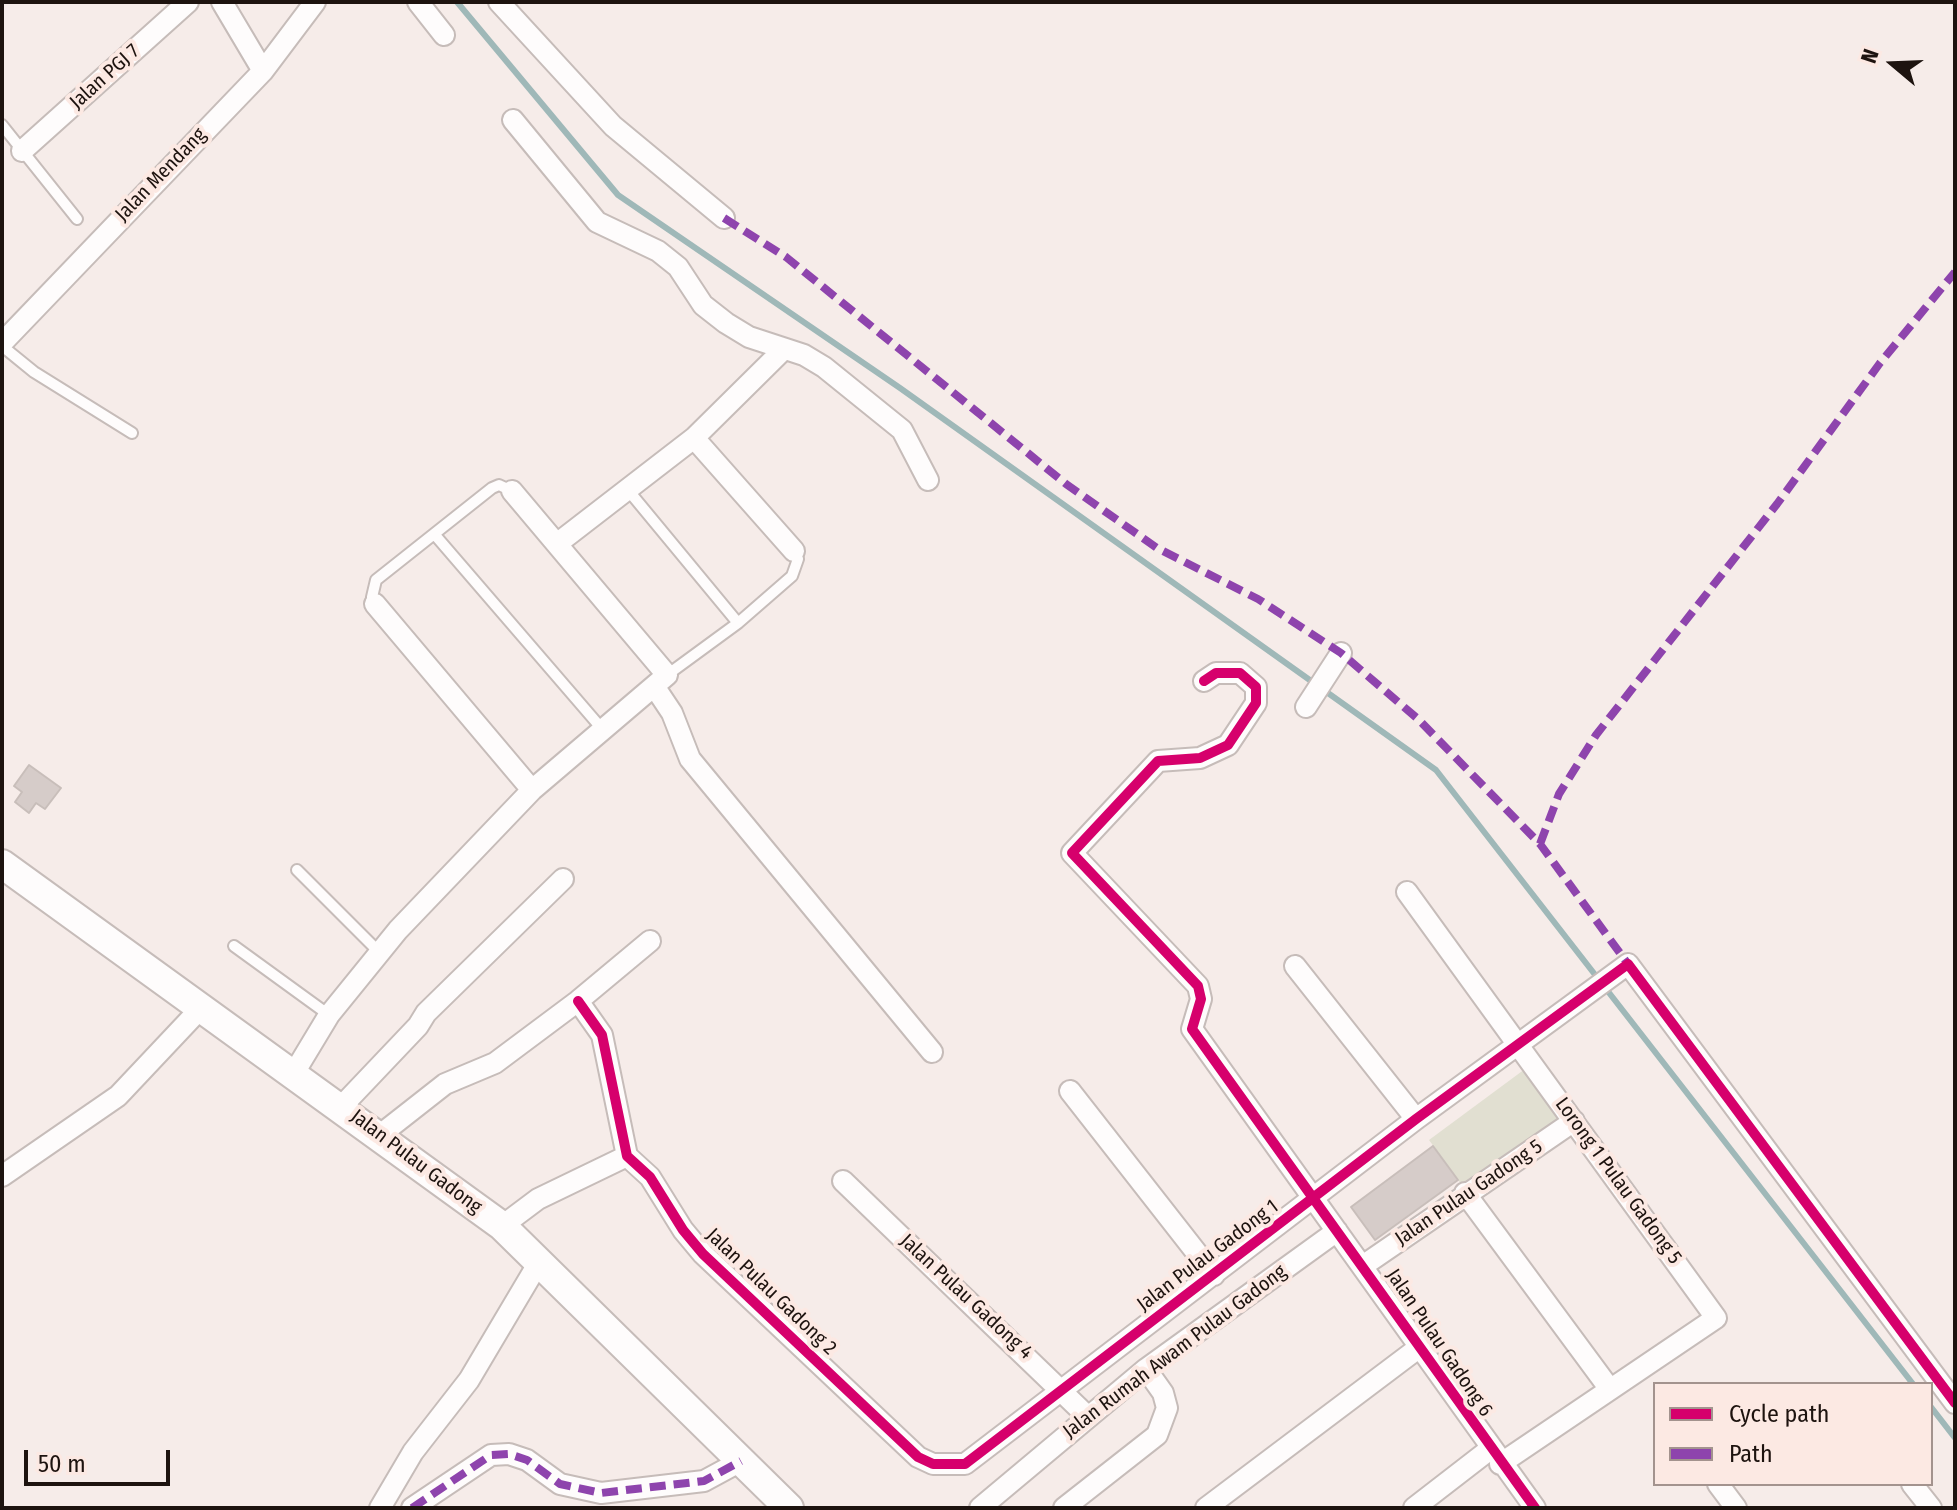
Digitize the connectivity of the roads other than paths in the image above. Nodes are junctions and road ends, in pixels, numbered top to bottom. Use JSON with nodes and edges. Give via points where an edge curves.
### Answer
{"nodes":[{"id":1,"x":188,"y":2,"type":"edge"},
{"id":2,"x":222,"y":2,"type":"edge"},
{"id":3,"x":315,"y":2,"type":"edge"},
{"id":4,"x":418,"y":2,"type":"edge"},
{"id":5,"x":499,"y":2,"type":"edge"},
{"id":6,"x":444,"y":35,"type":"dead end"},
{"id":7,"x":263,"y":71,"type":"junction"},
{"id":8,"x":513,"y":120,"type":"dead end"},
{"id":9,"x":2,"y":125,"type":"edge"},
{"id":10,"x":22,"y":151,"type":"junction"},
{"id":11,"x":724,"y":218,"type":"dead end"},
{"id":12,"x":77,"y":219,"type":"dead end"},
{"id":13,"x":2,"y":344,"type":"edge"},
{"id":14,"x":784,"y":349,"type":"junction"},
{"id":15,"x":132,"y":433,"type":"dead end"},
{"id":16,"x":694,"y":438,"type":"junction"},
{"id":17,"x":928,"y":480,"type":"dead end"},
{"id":18,"x":628,"y":490,"type":"junction"},
{"id":19,"x":512,"y":491,"type":"joint"},
{"id":20,"x":435,"y":535,"type":"junction"},
{"id":21,"x":558,"y":543,"type":"junction"},
{"id":22,"x":794,"y":551,"type":"joint"},
{"id":23,"x":375,"y":604,"type":"joint"},
{"id":24,"x":738,"y":623,"type":"junction"},
{"id":25,"x":1339,"y":657,"type":"dead end"},
{"id":26,"x":660,"y":680,"type":"junction"},
{"id":27,"x":1204,"y":681,"type":"dead end"},
{"id":28,"x":1306,"y":707,"type":"dead end"},
{"id":29,"x":603,"y":730,"type":"junction"},
{"id":30,"x":532,"y":790,"type":"junction"},
{"id":31,"x":2,"y":864,"type":"edge"},
{"id":32,"x":297,"y":870,"type":"dead end"},
{"id":33,"x":563,"y":879,"type":"dead end"},
{"id":34,"x":1407,"y":892,"type":"dead end"},
{"id":35,"x":650,"y":941,"type":"dead end"},
{"id":36,"x":234,"y":946,"type":"dead end"},
{"id":37,"x":378,"y":951,"type":"junction"},
{"id":38,"x":1295,"y":966,"type":"dead end"},
{"id":39,"x":578,"y":1001,"type":"junction"},
{"id":40,"x":200,"y":1009,"type":"junction"},
{"id":41,"x":329,"y":1015,"type":"junction"},
{"id":42,"x":1520,"y":1042,"type":"junction"},
{"id":43,"x":932,"y":1052,"type":"dead end"},
{"id":44,"x":294,"y":1073,"type":"junction"},
{"id":45,"x":1070,"y":1091,"type":"dead end"},
{"id":46,"x":342,"y":1106,"type":"junction"},
{"id":47,"x":1416,"y":1119,"type":"junction"},
{"id":48,"x":1574,"y":1121,"type":"junction"},
{"id":49,"x":380,"y":1135,"type":"junction"},
{"id":50,"x":627,"y":1156,"type":"junction"},
{"id":51,"x":2,"y":1176,"type":"edge"},
{"id":52,"x":843,"y":1181,"type":"dead end"},
{"id":53,"x":1465,"y":1193,"type":"junction"},
{"id":54,"x":1316,"y":1198,"type":"junction"},
{"id":55,"x":502,"y":1226,"type":"junction"},
{"id":56,"x":1337,"y":1231,"type":"junction"},
{"id":57,"x":539,"y":1262,"type":"junction"},
{"id":58,"x":1364,"y":1265,"type":"junction"},
{"id":59,"x":1214,"y":1275,"type":"junction"},
{"id":60,"x":1421,"y":1346,"type":"junction"},
{"id":61,"x":1146,"y":1369,"type":"junction"},
{"id":62,"x":1062,"y":1388,"type":"junction"},
{"id":63,"x":1609,"y":1388,"type":"junction"},
{"id":64,"x":1955,"y":1403,"type":"edge"},
{"id":65,"x":1086,"y":1415,"type":"junction"},
{"id":66,"x":1495,"y":1457,"type":"junction"},
{"id":67,"x":741,"y":1461,"type":"junction"},
{"id":68,"x":965,"y":1464,"type":"joint"},
{"id":69,"x":1719,"y":1486,"type":"edge"},
{"id":70,"x":1914,"y":1486,"type":"edge"},
{"id":71,"x":775,"y":1504,"type":"edge"},
{"id":72,"x":992,"y":1504,"type":"edge"},
{"id":73,"x":380,"y":1508,"type":"edge"},
{"id":74,"x":412,"y":1508,"type":"edge"},
{"id":75,"x":1064,"y":1508,"type":"edge"},
{"id":76,"x":1206,"y":1508,"type":"edge"},
{"id":77,"x":1414,"y":1508,"type":"edge"},
{"id":78,"x":1535,"y":1508,"type":"edge"},
{"id":79,"x":1736,"y":1508,"type":"edge"},
{"id":80,"x":1931,"y":1508,"type":"edge"}],
"edges":[{"from":1,"to":10,"type":"street","name":"Jalan PGJ 7"},
{"from":2,"to":7,"type":"street"},
{"from":3,"to":7,"type":"street","name":"Jalan Mendang"},
{"from":4,"to":6,"type":"street"},
{"from":5,"to":11,"type":"street","via":[[613,126]]},
{"from":7,"to":13,"type":"street","name":"Jalan Mendang"},
{"from":8,"to":14,"type":"street","via":[[597,222],[658,251],[678,267],[703,305],[726,323]]},
{"from":9,"to":10,"type":"lane"},
{"from":10,"to":12,"type":"lane"},
{"from":13,"to":15,"type":"lane","via":[[34,372]]},
{"from":14,"to":16,"type":"street"},
{"from":14,"to":17,"type":"street","via":[[824,367],[902,430]]},
{"from":16,"to":18,"type":"street"},
{"from":16,"to":22,"type":"street"},
{"from":18,"to":21,"type":"street"},
{"from":18,"to":24,"type":"lane"},
{"from":19,"to":20,"type":"lane","via":[[499,485],[492,488]]},
{"from":19,"to":21,"type":"street"},
{"from":20,"to":23,"type":"lane","via":[[376,580]]},
{"from":20,"to":29,"type":"lane"},
{"from":21,"to":26,"type":"street"},
{"from":22,"to":24,"type":"lane","via":[[798,559],[792,576]]},
{"from":23,"to":30,"type":"street"},
{"from":24,"to":26,"type":"lane"},
{"from":25,"to":28,"type":"street"},
{"from":26,"to":29,"type":"street"},
{"from":26,"to":43,"type":"street","via":[[690,759]]},
{"from":27,"to":54,"type":"street","name":"Jalan Pulau Gadong 6","via":[[1216,673],[1240,673],[1256,687],[1256,703],[1228,745],[1214,755],[1158,761],[1072,853],[1198,986],[1201,999],[1192,1029]]},
{"from":29,"to":30,"type":"street"},
{"from":30,"to":37,"type":"street"},
{"from":31,"to":40,"type":"main road","name":"Jalan Pulau Gadong"},
{"from":32,"to":37,"type":"lane"},
{"from":33,"to":46,"type":"street","via":[[426,1013]]},
{"from":34,"to":42,"type":"street","name":"Lorong 1 Pulau Gadong 5"},
{"from":35,"to":39,"type":"street"},
{"from":36,"to":41,"type":"lane"},
{"from":37,"to":41,"type":"street"},
{"from":38,"to":47,"type":"street"},
{"from":39,"to":49,"type":"street","via":[[495,1063],[445,1084]]},
{"from":39,"to":50,"type":"street","via":[[602,1035]]},
{"from":40,"to":44,"type":"main road","name":"Jalan Pulau Gadong"},
{"from":40,"to":51,"type":"street","via":[[118,1096]]},
{"from":41,"to":44,"type":"street"},
{"from":42,"to":47,"type":"street","name":"Jalan Pulau Gadong 1"},
{"from":42,"to":48,"type":"street","name":"Lorong 1 Pulau Gadong 5"},
{"from":42,"to":64,"type":"street","name":"Jalan Pulau Gadong 1","via":[[1624,967]]},
{"from":44,"to":46,"type":"main road","name":"Jalan Pulau Gadong"},
{"from":45,"to":59,"type":"street"},
{"from":46,"to":49,"type":"main road","name":"Jalan Pulau Gadong"},
{"from":47,"to":54,"type":"street","name":"Jalan Pulau Gadong 1"},
{"from":48,"to":53,"type":"street","name":"Jalan Pulau Gadong 5"},
{"from":48,"to":63,"type":"street","name":"Lorong 1 Pulau Gadong 5","via":[[1716,1318]]},
{"from":49,"to":55,"type":"main road","name":"Jalan Pulau Gadong"},
{"from":50,"to":55,"type":"street","via":[[538,1199]]},
{"from":50,"to":68,"type":"street","name":"Jalan Pulau Gadong 2","via":[[650,1177],[703,1254],[918,1457],[933,1464]]},
{"from":52,"to":62,"type":"street","name":"Jalan Pulau Gadong 4"},
{"from":53,"to":58,"type":"street","name":"Jalan Pulau Gadong 5"},
{"from":53,"to":63,"type":"street"},
{"from":54,"to":56,"type":"street","name":"Jalan Pulau Gadong 6"},
{"from":54,"to":59,"type":"street","name":"Jalan Pulau Gadong 1"},
{"from":55,"to":57,"type":"main road","name":"Jalan Pulau Gadong"},
{"from":56,"to":58,"type":"street","name":"Jalan Pulau Gadong 6"},
{"from":56,"to":61,"type":"street","name":"Jalan Rumah Awam Pulau Gadong"},
{"from":57,"to":67,"type":"main road","name":"Jalan Pulau Gadong"},
{"from":57,"to":73,"type":"street","via":[[469,1380],[413,1452]]},
{"from":58,"to":60,"type":"street","name":"Jalan Pulau Gadong 6"},
{"from":59,"to":62,"type":"street","name":"Jalan Pulau Gadong 1"},
{"from":60,"to":66,"type":"street","name":"Jalan Pulau Gadong 6"},
{"from":60,"to":76,"type":"street"},
{"from":61,"to":65,"type":"street","name":"Jalan Rumah Awam Pulau Gadong"},
{"from":61,"to":75,"type":"street","via":[[1167,1408],[1157,1435]]},
{"from":62,"to":65,"type":"street","name":"Jalan Pulau Gadong 4"},
{"from":62,"to":68,"type":"street","name":"Jalan Pulau Gadong 1"},
{"from":63,"to":66,"type":"street"},
{"from":65,"to":72,"type":"street","name":"Jalan Rumah Awam Pulau Gadong"},
{"from":66,"to":77,"type":"street"},
{"from":66,"to":78,"type":"street","name":"Jalan Pulau Gadong 6"},
{"from":67,"to":71,"type":"main road","name":"Jalan Pulau Gadong"},
{"from":67,"to":74,"type":"street","via":[[704,1481],[601,1493],[560,1484],[527,1460],[491,1455]]},
{"from":69,"to":79,"type":"street"},
{"from":70,"to":80,"type":"street"}]}
